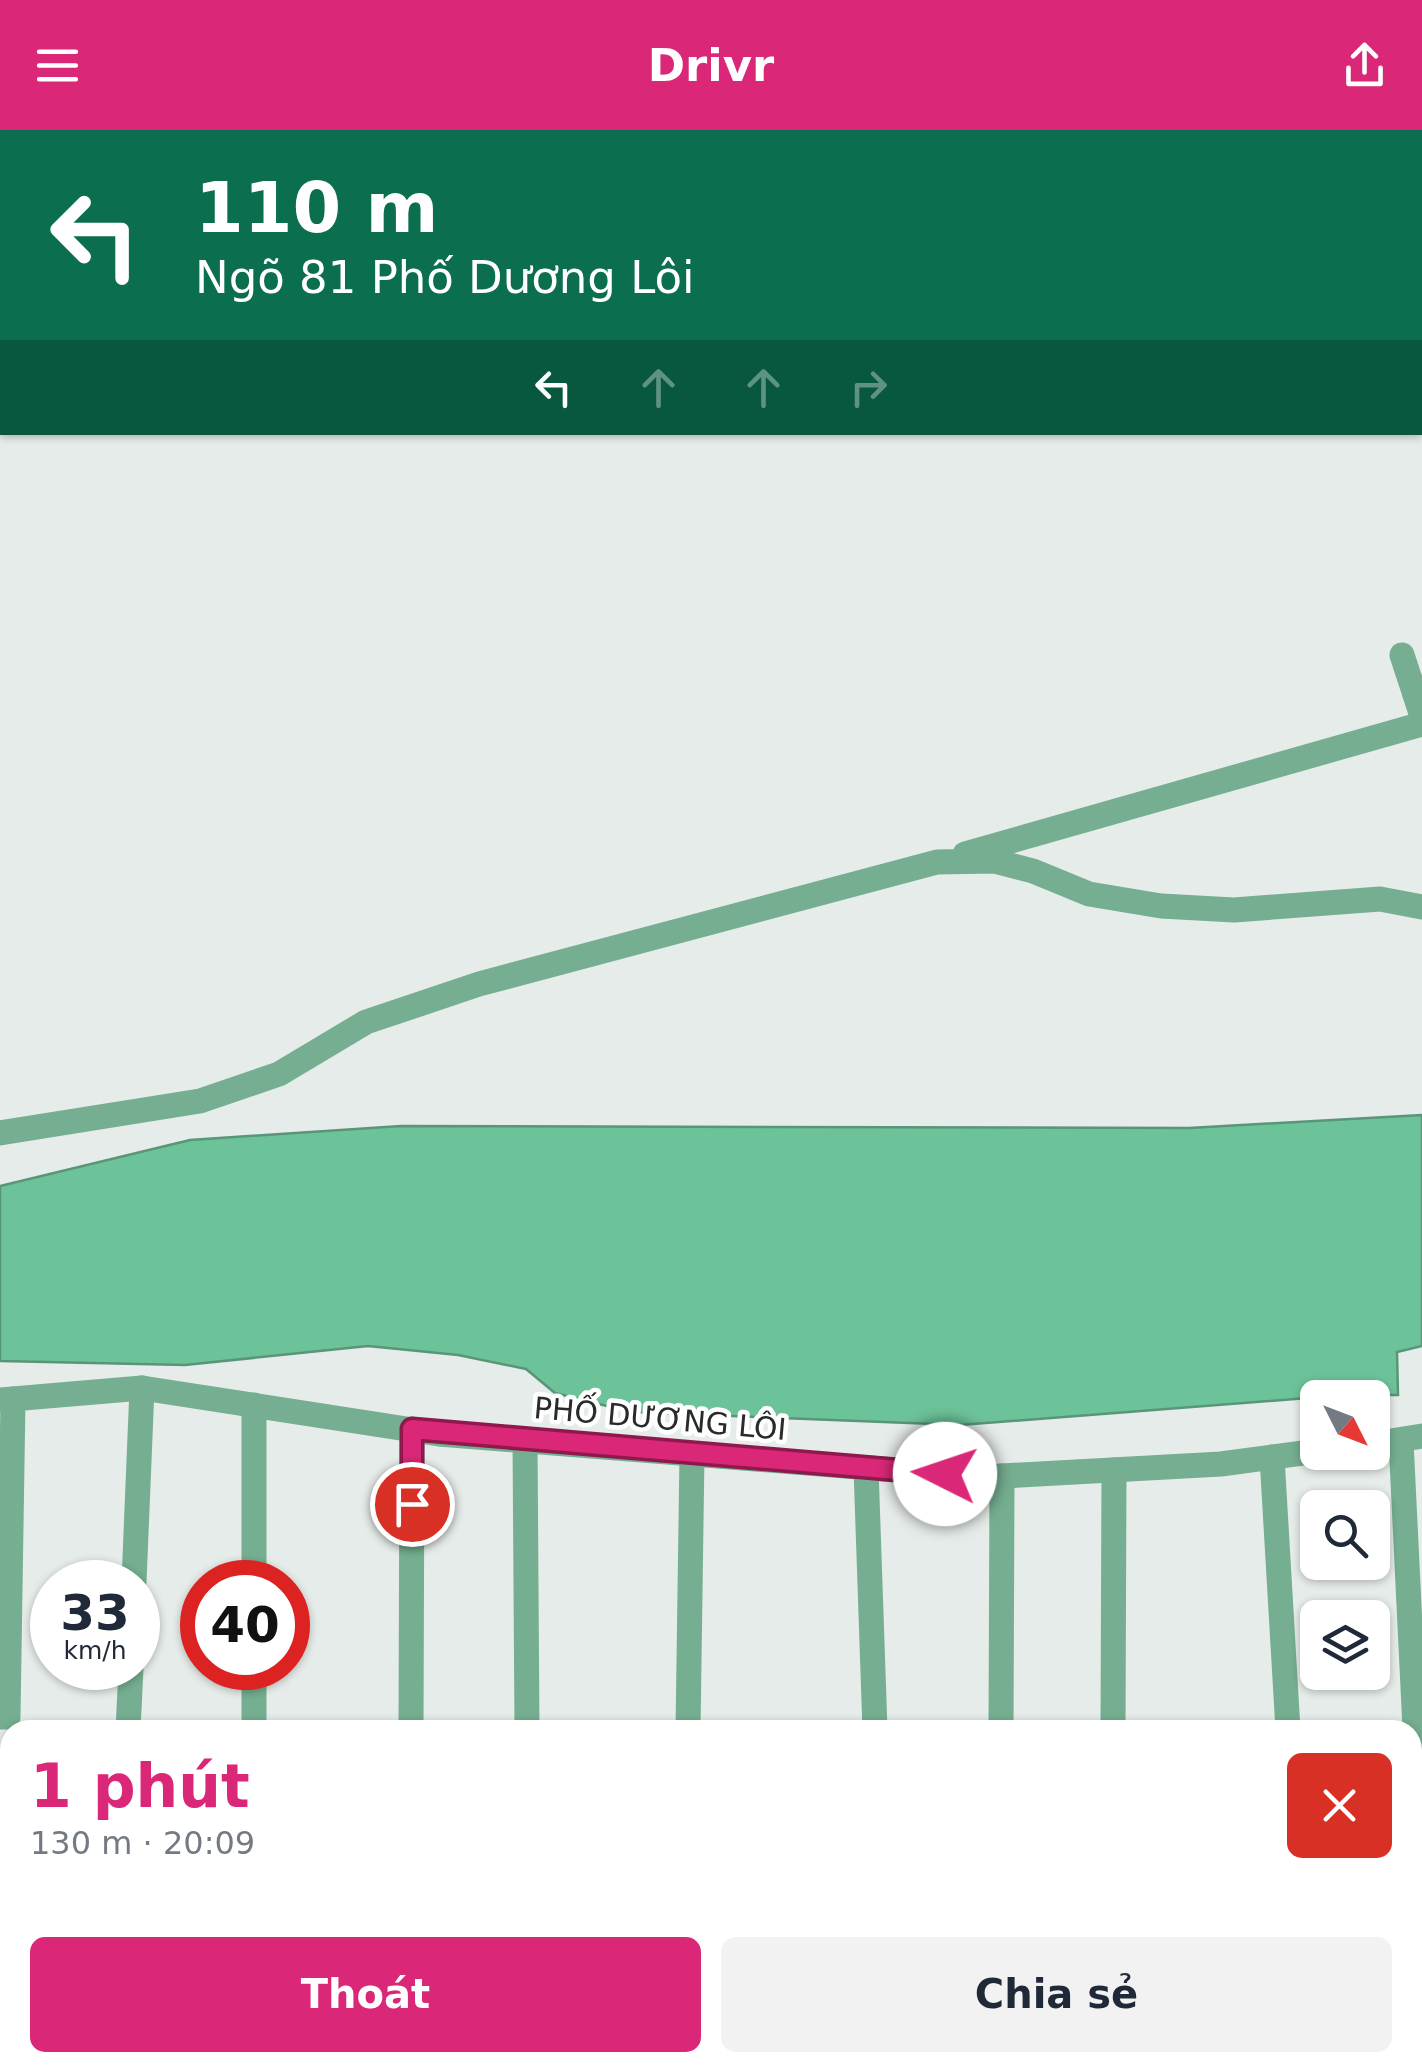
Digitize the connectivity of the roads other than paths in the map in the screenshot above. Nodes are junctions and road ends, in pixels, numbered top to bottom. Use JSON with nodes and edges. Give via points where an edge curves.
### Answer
{"nodes":[{"id":1,"x":1402,"y":656,"type":"dead end"},
{"id":2,"x":1422,"y":716,"type":"edge"},
{"id":3,"x":1422,"y":724,"type":"edge"},
{"id":4,"x":937,"y":862,"type":"junction"},
{"id":5,"x":1422,"y":907,"type":"edge"},
{"id":6,"x":0,"y":1133,"type":"edge"},
{"id":7,"x":142,"y":1388,"type":"junction"},
{"id":8,"x":7,"y":1399,"type":"edge"},
{"id":9,"x":254,"y":1406,"type":"junction"},
{"id":10,"x":412,"y":1429,"type":"junction"},
{"id":11,"x":1411,"y":1439,"type":"edge"},
{"id":12,"x":525,"y":1440,"type":"junction"},
{"id":13,"x":1300,"y":1453,"type":"edge"},
{"id":14,"x":692,"y":1454,"type":"junction"},
{"id":15,"x":1272,"y":1457,"type":"junction"},
{"id":16,"x":866,"y":1468,"type":"junction"},
{"id":17,"x":1114,"y":1470,"type":"junction"},
{"id":18,"x":1002,"y":1476,"type":"junction"},
{"id":19,"x":135,"y":1560,"type":"edge"},
{"id":20,"x":254,"y":1560,"type":"edge"},
{"id":21,"x":130,"y":1690,"type":"edge"},
{"id":22,"x":254,"y":1690,"type":"edge"},
{"id":23,"x":0,"y":1717,"type":"edge"},
{"id":24,"x":128,"y":1720,"type":"edge"},
{"id":25,"x":254,"y":1720,"type":"edge"},
{"id":26,"x":410,"y":1720,"type":"edge"},
{"id":27,"x":526,"y":1720,"type":"edge"},
{"id":28,"x":688,"y":1720,"type":"edge"},
{"id":29,"x":875,"y":1720,"type":"edge"},
{"id":30,"x":1001,"y":1720,"type":"edge"},
{"id":31,"x":1113,"y":1720,"type":"edge"},
{"id":32,"x":1287,"y":1720,"type":"edge"},
{"id":33,"x":1418,"y":1720,"type":"edge"}],
"edges":[{"from":1,"to":2,"type":"street"},
{"from":3,"to":4,"type":"street"},
{"from":4,"to":5,"type":"street","via":[[994,861],[1089,894],[1161,906],[1234,910],[1380,898]]},
{"from":4,"to":6,"type":"street","via":[[460,990],[366,1022],[280,1074],[200,1101]]},
{"from":7,"to":8,"type":"street","name":"PHỐ DƯƠNG LÔI"},
{"from":7,"to":9,"type":"street","name":"PHỐ DƯƠNG LÔI"},
{"from":7,"to":19,"type":"street"},
{"from":8,"to":23,"type":"street","via":[[8,1718]]},
{"from":9,"to":10,"type":"street","name":"PHỐ DƯƠNG LÔI"},
{"from":9,"to":20,"type":"street"},
{"from":10,"to":12,"type":"street","name":"PHỐ DƯƠNG LÔI"},
{"from":10,"to":26,"type":"street"},
{"from":11,"to":33,"type":"street"},
{"from":12,"to":14,"type":"street","name":"PHỐ DƯƠNG LÔI"},
{"from":12,"to":27,"type":"street"},
{"from":13,"to":15,"type":"street","name":"PHỐ DƯƠNG LÔI"},
{"from":14,"to":16,"type":"street","name":"PHỐ DƯƠNG LÔI"},
{"from":14,"to":28,"type":"street"},
{"from":15,"to":17,"type":"street","name":"PHỐ DƯƠNG LÔI"},
{"from":15,"to":32,"type":"street"},
{"from":16,"to":18,"type":"street","name":"PHỐ DƯƠNG LÔI"},
{"from":16,"to":29,"type":"street"},
{"from":17,"to":18,"type":"street","name":"PHỐ DƯƠNG LÔI"},
{"from":17,"to":31,"type":"street"},
{"from":18,"to":30,"type":"street"},
{"from":21,"to":24,"type":"street"},
{"from":22,"to":25,"type":"street"}]}
